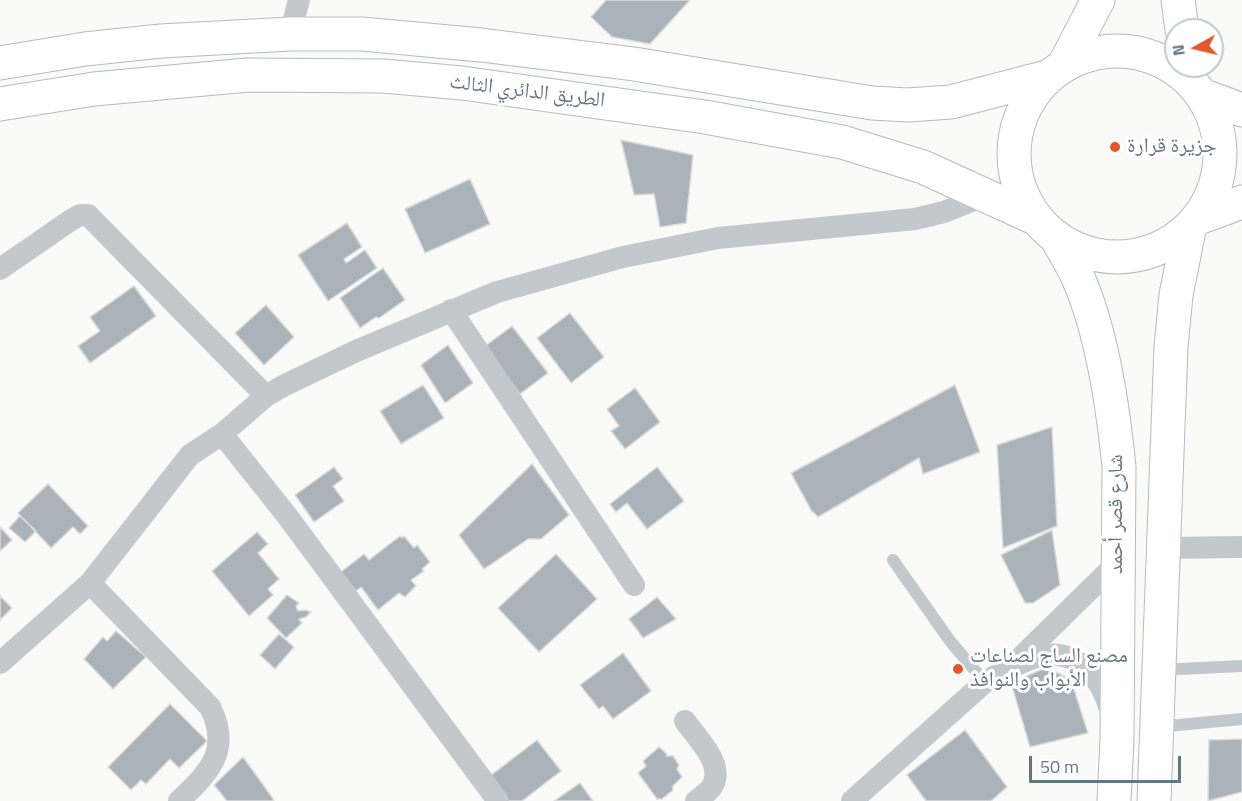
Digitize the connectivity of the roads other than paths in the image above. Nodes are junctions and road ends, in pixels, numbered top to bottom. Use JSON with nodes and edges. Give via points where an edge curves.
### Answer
{"nodes":[{"id":1,"x":299,"y":0,"type":"edge"},
{"id":2,"x":1098,"y":0,"type":"edge"},
{"id":3,"x":1178,"y":0,"type":"edge"},
{"id":4,"x":1180,"y":18,"type":"edge"},
{"id":5,"x":290,"y":34,"type":"junction"},
{"id":6,"x":0,"y":63,"type":"edge"},
{"id":7,"x":1055,"y":71,"type":"junction"},
{"id":8,"x":1196,"y":82,"type":"edge"},
{"id":9,"x":0,"y":104,"type":"edge"},
{"id":10,"x":1242,"y":111,"type":"edge"},
{"id":11,"x":986,"y":195,"type":"junction"},
{"id":12,"x":1242,"y":202,"type":"edge"},
{"id":13,"x":1195,"y":223,"type":"junction"},
{"id":14,"x":1046,"y":228,"type":"junction"},
{"id":15,"x":0,"y":269,"type":"edge"},
{"id":16,"x":451,"y":310,"type":"junction"},
{"id":17,"x":266,"y":396,"type":"junction"},
{"id":18,"x":222,"y":434,"type":"junction"},
{"id":19,"x":1242,"y":547,"type":"edge"},
{"id":20,"x":1163,"y":548,"type":"junction"},
{"id":21,"x":892,"y":560,"type":"dead end"},
{"id":22,"x":1117,"y":563,"type":"junction"},
{"id":23,"x":90,"y":583,"type":"junction"},
{"id":24,"x":634,"y":585,"type":"dead end"},
{"id":25,"x":0,"y":663,"type":"edge"},
{"id":26,"x":1242,"y":666,"type":"edge"},
{"id":27,"x":1011,"y":667,"type":"junction"},
{"id":28,"x":1159,"y":670,"type":"junction"},
{"id":29,"x":985,"y":682,"type":"junction"},
{"id":30,"x":1242,"y":719,"type":"edge"},
{"id":31,"x":685,"y":721,"type":"dead end"},
{"id":32,"x":1156,"y":728,"type":"junction"},
{"id":33,"x":1117,"y":739,"type":"junction"},
{"id":34,"x":179,"y":801,"type":"edge"},
{"id":35,"x":498,"y":801,"type":"edge"},
{"id":36,"x":696,"y":801,"type":"edge"},
{"id":37,"x":852,"y":801,"type":"edge"},
{"id":38,"x":1114,"y":801,"type":"edge"},
{"id":39,"x":1154,"y":801,"type":"edge"}],
"edges":[{"from":1,"to":5,"type":"street"},
{"from":2,"to":7,"type":"main road"},
{"from":3,"to":4,"type":"main road"},
{"from":5,"to":6,"type":"main road","name":"الطريق الدائري الثالث","via":[[161,41]]},
{"from":5,"to":7,"type":"main road","name":"الطريق الدائري الثالث","via":[[362,34],[481,45],[634,64],[872,103],[908,105],[951,102]]},
{"from":7,"to":8,"type":"main road","via":[[1090,53],[1118,50],[1146,53]]},
{"from":7,"to":14,"type":"main road","via":[[1028,102],[1016,131],[1014,162],[1021,192]]},
{"from":8,"to":10,"type":"main road"},
{"from":8,"to":13,"type":"main road","via":[[1220,136],[1219,178]]},
{"from":9,"to":11,"type":"main road","name":"الطريق الدائري الثالث","via":[[94,89],[248,75],[383,76],[634,106],[842,142],[898,158]]},
{"from":11,"to":14,"type":"main road","name":"الطريق الدائري الثالث"},
{"from":11,"to":16,"type":"street","via":[[915,219],[676,245],[496,292]]},
{"from":12,"to":13,"type":"main road"},
{"from":13,"to":14,"type":"main road","via":[[1159,250],[1124,258],[1088,254]]},
{"from":13,"to":20,"type":"main road","via":[[1176,295]]},
{"from":14,"to":22,"type":"main road","name":"شارع قصر أحمد","via":[[1074,271],[1088,304],[1102,358],[1119,467]]},
{"from":15,"to":17,"type":"street","via":[[71,220],[88,215]]},
{"from":16,"to":17,"type":"street"},
{"from":16,"to":24,"type":"street"},
{"from":17,"to":18,"type":"street"},
{"from":18,"to":23,"type":"street","via":[[179,467]]},
{"from":18,"to":35,"type":"street"},
{"from":19,"to":20,"type":"street"},
{"from":20,"to":28,"type":"main road"},
{"from":21,"to":29,"type":"lane"},
{"from":22,"to":27,"type":"street"},
{"from":22,"to":33,"type":"main road","name":"شارع قصر أحمد"},
{"from":23,"to":25,"type":"street"},
{"from":23,"to":34,"type":"street","via":[[210,707],[217,720],[220,735],[213,765]]},
{"from":26,"to":28,"type":"lane"},
{"from":27,"to":29,"type":"street"},
{"from":27,"to":33,"type":"street","via":[[1048,655],[1072,659],[1088,668],[1104,691]]},
{"from":28,"to":32,"type":"main road"},
{"from":29,"to":37,"type":"street"},
{"from":30,"to":32,"type":"lane"},
{"from":31,"to":36,"type":"street","via":[[713,760],[715,770],[712,787]]},
{"from":32,"to":39,"type":"main road"},
{"from":33,"to":38,"type":"main road","name":"شارع قصر أحمد"}]}
